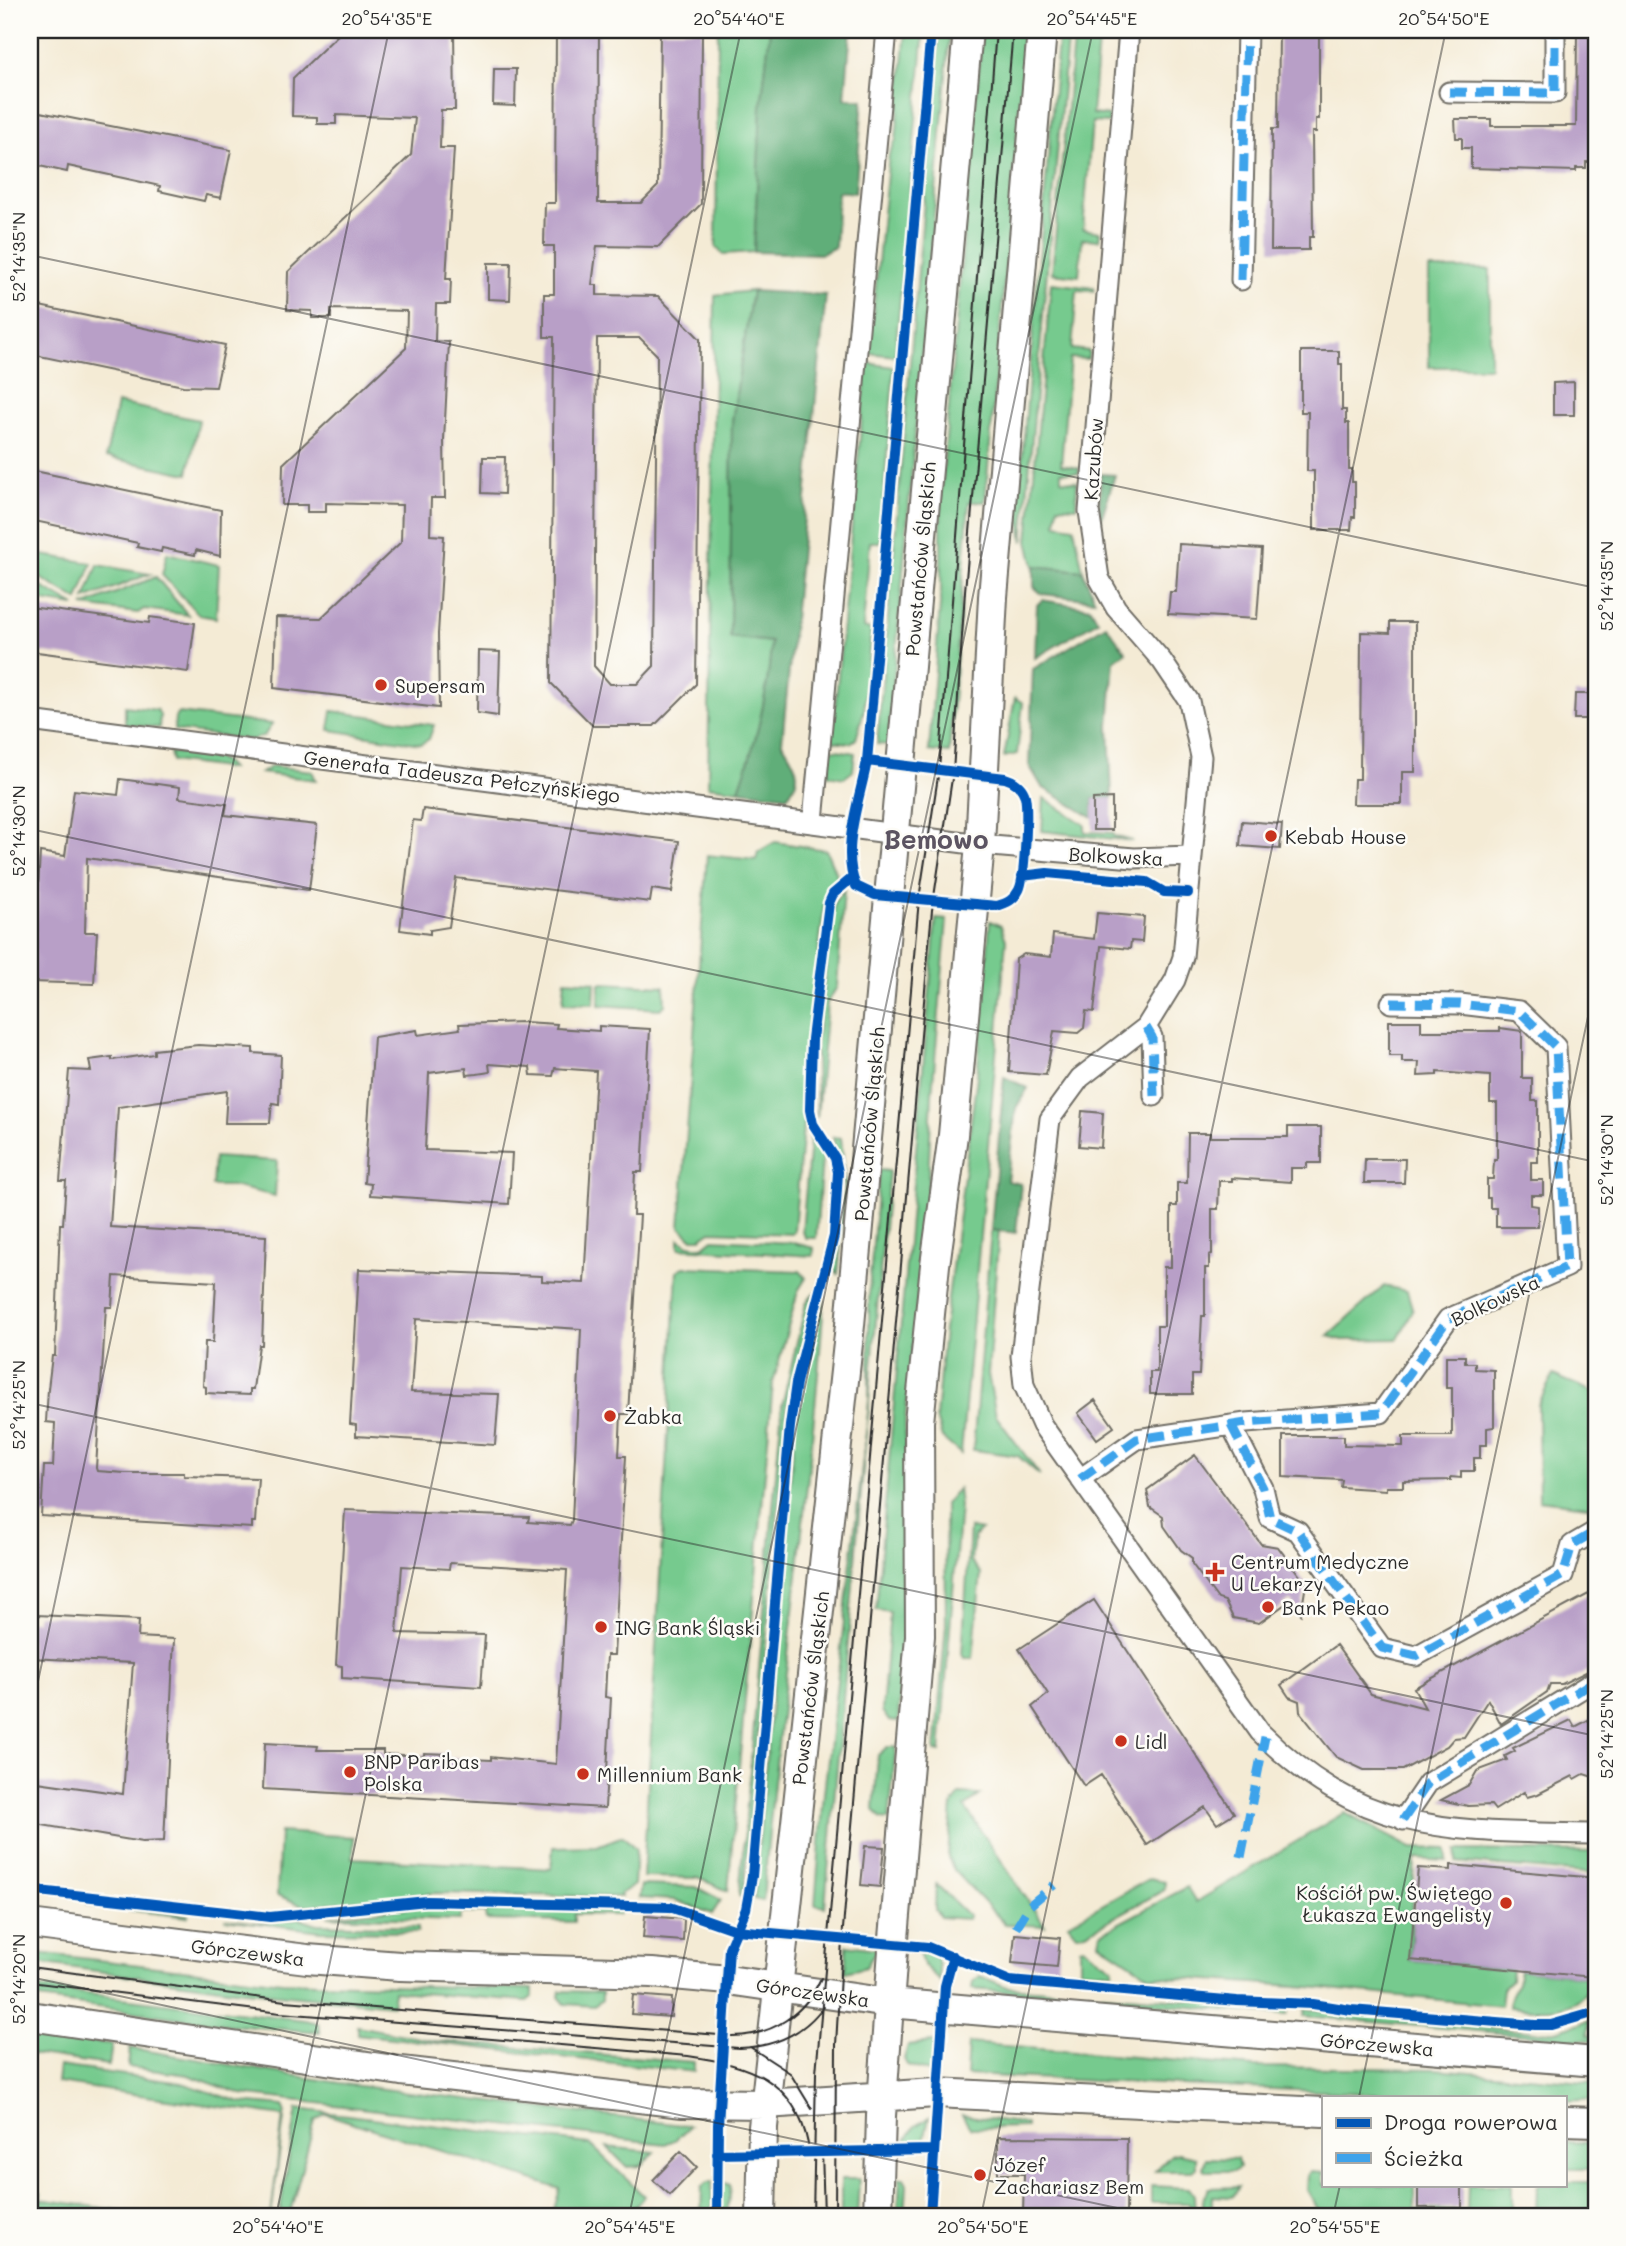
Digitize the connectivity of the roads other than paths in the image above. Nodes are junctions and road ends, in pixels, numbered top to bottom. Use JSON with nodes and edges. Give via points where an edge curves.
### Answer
{"nodes":[{"id":1,"x":887,"y":30,"type":"edge"},
{"id":2,"x":968,"y":30,"type":"edge"},
{"id":3,"x":1042,"y":30,"type":"edge"},
{"id":4,"x":1129,"y":30,"type":"edge"},
{"id":5,"x":1247,"y":30,"type":"edge"},
{"id":6,"x":1555,"y":30,"type":"edge"},
{"id":7,"x":1449,"y":92,"type":"dead end"},
{"id":8,"x":1241,"y":280,"type":"dead end"},
{"id":9,"x":30,"y":721,"type":"edge"},
{"id":10,"x":813,"y":821,"type":"junction"},
{"id":11,"x":895,"y":832,"type":"junction"},
{"id":12,"x":981,"y":845,"type":"junction"},
{"id":13,"x":1190,"y":856,"type":"junction"},
{"id":14,"x":1391,"y":1003,"type":"dead end"},
{"id":15,"x":1146,"y":1027,"type":"junction"},
{"id":16,"x":1154,"y":1096,"type":"dead end"},
{"id":17,"x":1231,"y":1425,"type":"junction"},
{"id":18,"x":1080,"y":1479,"type":"junction"},
{"id":19,"x":1596,"y":1531,"type":"edge"},
{"id":20,"x":1596,"y":1680,"type":"edge"},
{"id":21,"x":1403,"y":1820,"type":"junction"},
{"id":22,"x":1596,"y":1834,"type":"edge"},
{"id":23,"x":30,"y":1924,"type":"edge"},
{"id":24,"x":779,"y":1987,"type":"junction"},
{"id":25,"x":889,"y":2003,"type":"junction"},
{"id":26,"x":30,"y":2016,"type":"edge"},
{"id":27,"x":1596,"y":2062,"type":"edge"},
{"id":28,"x":882,"y":2097,"type":"junction"},
{"id":29,"x":765,"y":2104,"type":"junction"},
{"id":30,"x":1322,"y":2112,"type":"edge"},
{"id":31,"x":1566,"y":2121,"type":"edge"},
{"id":32,"x":1596,"y":2122,"type":"edge"},
{"id":33,"x":761,"y":2216,"type":"edge"},
{"id":34,"x":878,"y":2216,"type":"edge"}],
"edges":[{"from":1,"to":10,"type":"street"},
{"from":2,"to":11,"type":"main road","name":"Powstańców Śląskich"},
{"from":3,"to":12,"type":"main road","via":[[993,597]]},
{"from":4,"to":13,"type":"street","name":"Kazubów","via":[[1089,511],[1099,578],[1116,608],[1189,701],[1201,757]]},
{"from":5,"to":8,"type":"street"},
{"from":6,"to":7,"type":"street","via":[[1555,93]]},
{"from":9,"to":10,"type":"street","name":"Generała Tadeusza Pełczyńskiego"},
{"from":10,"to":11,"type":"street","name":"Generała Tadeusza Pełczyńskiego"},
{"from":11,"to":12,"type":"street","name":"Bolkowska"},
{"from":11,"to":24,"type":"main road","name":"Powstańców Śląskich","via":[[840,1425]]},
{"from":12,"to":13,"type":"street","name":"Bolkowska","via":[[1134,858]]},
{"from":12,"to":25,"type":"main road","via":[[953,1135],[922,1385],[919,1636]]},
{"from":13,"to":15,"type":"street","name":"Bolkowska","via":[[1183,957],[1175,980]]},
{"from":14,"to":17,"type":"street","name":"Bolkowska","via":[[1519,1011],[1556,1047],[1567,1267],[1448,1319],[1381,1413]]},
{"from":15,"to":16,"type":"street","via":[[1152,1037]]},
{"from":15,"to":18,"type":"street","name":"Bolkowska","via":[[1080,1078],[1049,1119],[1021,1356],[1024,1385],[1042,1424]]},
{"from":17,"to":18,"type":"street","name":"Bolkowska","via":[[1137,1439]]},
{"from":17,"to":19,"type":"street","via":[[1263,1488],[1270,1518],[1298,1531],[1382,1648],[1416,1656],[1524,1598],[1563,1575],[1572,1545]]},
{"from":18,"to":21,"type":"street","name":"Bolkowska","via":[[1260,1732],[1315,1779]]},
{"from":20,"to":21,"type":"street","via":[[1428,1783]]},
{"from":21,"to":22,"type":"street","name":"Bolkowska","via":[[1480,1832]]},
{"from":23,"to":24,"type":"main road","name":"Górczewska","via":[[307,1959],[639,1973]]},
{"from":24,"to":25,"type":"main road","name":"Górczewska"},
{"from":24,"to":29,"type":"main road","name":"Powstańców Śląskich"},
{"from":25,"to":27,"type":"main road","name":"Górczewska"},
{"from":25,"to":28,"type":"main road"},
{"from":26,"to":29,"type":"main road","via":[[401,2071],[683,2103]]},
{"from":28,"to":29,"type":"main road"},
{"from":28,"to":30,"type":"main road","via":[[954,2094]]},
{"from":28,"to":34,"type":"main road"},
{"from":29,"to":33,"type":"main road","name":"Powstańców Śląskich"},
{"from":31,"to":32,"type":"main road"}]}
